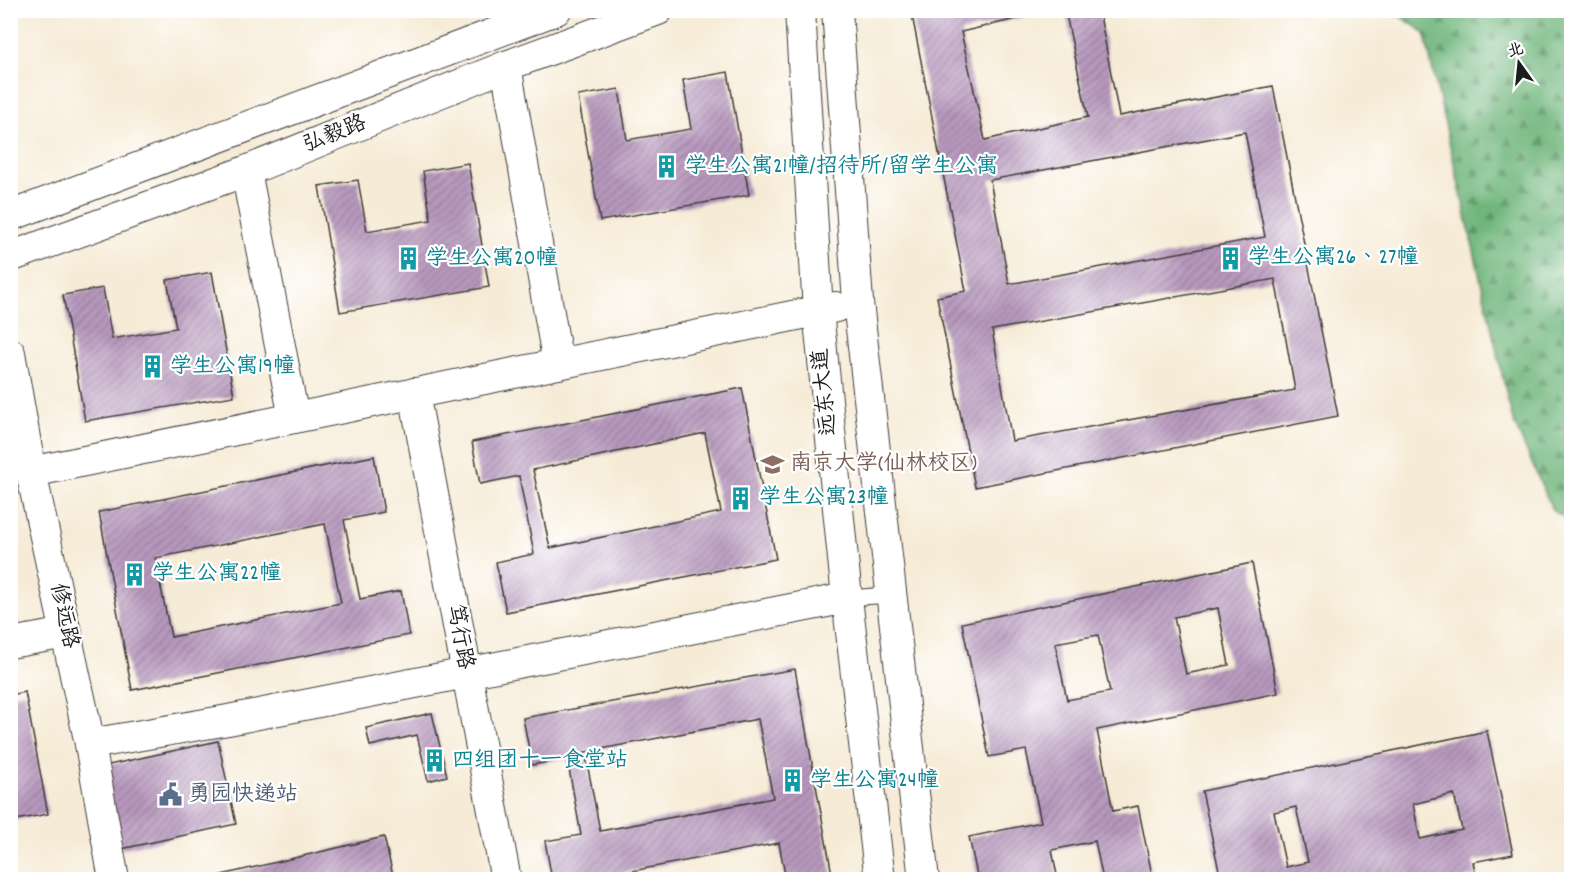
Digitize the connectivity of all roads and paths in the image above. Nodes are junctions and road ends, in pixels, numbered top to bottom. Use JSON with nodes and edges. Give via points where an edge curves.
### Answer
{"nodes":[{"id":1,"x":556,"y":10,"type":"edge"},
{"id":2,"x":658,"y":10,"type":"edge"},
{"id":3,"x":800,"y":10,"type":"edge"},
{"id":4,"x":837,"y":10,"type":"edge"},
{"id":5,"x":506,"y":66,"type":"junction"},
{"id":6,"x":246,"y":171,"type":"junction"},
{"id":7,"x":10,"y":216,"type":"edge"},
{"id":8,"x":10,"y":257,"type":"edge"},
{"id":9,"x":858,"y":302,"type":"junction"},
{"id":10,"x":818,"y":311,"type":"junction"},
{"id":11,"x":10,"y":353,"type":"edge"},
{"id":12,"x":558,"y":364,"type":"junction"},
{"id":13,"x":414,"y":393,"type":"junction"},
{"id":14,"x":294,"y":418,"type":"junction"},
{"id":15,"x":31,"y":472,"type":"junction"},
{"id":16,"x":891,"y":595,"type":"junction"},
{"id":17,"x":847,"y":598,"type":"junction"},
{"id":18,"x":67,"y":633,"type":"junction"},
{"id":19,"x":10,"y":643,"type":"edge"},
{"id":20,"x":465,"y":672,"type":"junction"},
{"id":21,"x":90,"y":744,"type":"junction"},
{"id":22,"x":114,"y":879,"type":"edge"},
{"id":23,"x":506,"y":879,"type":"edge"},
{"id":24,"x":880,"y":879,"type":"edge"},
{"id":25,"x":924,"y":879,"type":"edge"}],
"edges":[{"from":1,"to":7,"type":"street"},
{"from":2,"to":5,"type":"street","name":"弘毅路"},
{"from":3,"to":10,"type":"street","name":"远东大道"},
{"from":4,"to":9,"type":"street"},
{"from":5,"to":6,"type":"street","name":"弘毅路"},
{"from":5,"to":12,"type":"street"},
{"from":6,"to":8,"type":"street","name":"弘毅路"},
{"from":6,"to":14,"type":"street"},
{"from":9,"to":10,"type":"street"},
{"from":9,"to":16,"type":"street"},
{"from":10,"to":12,"type":"street"},
{"from":10,"to":17,"type":"street","name":"远东大道"},
{"from":11,"to":15,"type":"street","name":"修远路"},
{"from":12,"to":13,"type":"street"},
{"from":13,"to":14,"type":"street"},
{"from":13,"to":20,"type":"street","name":"笃行路"},
{"from":14,"to":15,"type":"street"},
{"from":15,"to":18,"type":"street","name":"修远路"},
{"from":16,"to":17,"type":"lane"},
{"from":16,"to":25,"type":"street"},
{"from":17,"to":20,"type":"street"},
{"from":17,"to":24,"type":"street","name":"远东大道"},
{"from":18,"to":19,"type":"street"},
{"from":18,"to":21,"type":"street","name":"修远路"},
{"from":20,"to":21,"type":"street"},
{"from":20,"to":23,"type":"street","name":"笃行路"},
{"from":21,"to":22,"type":"street","name":"修远路"}]}
